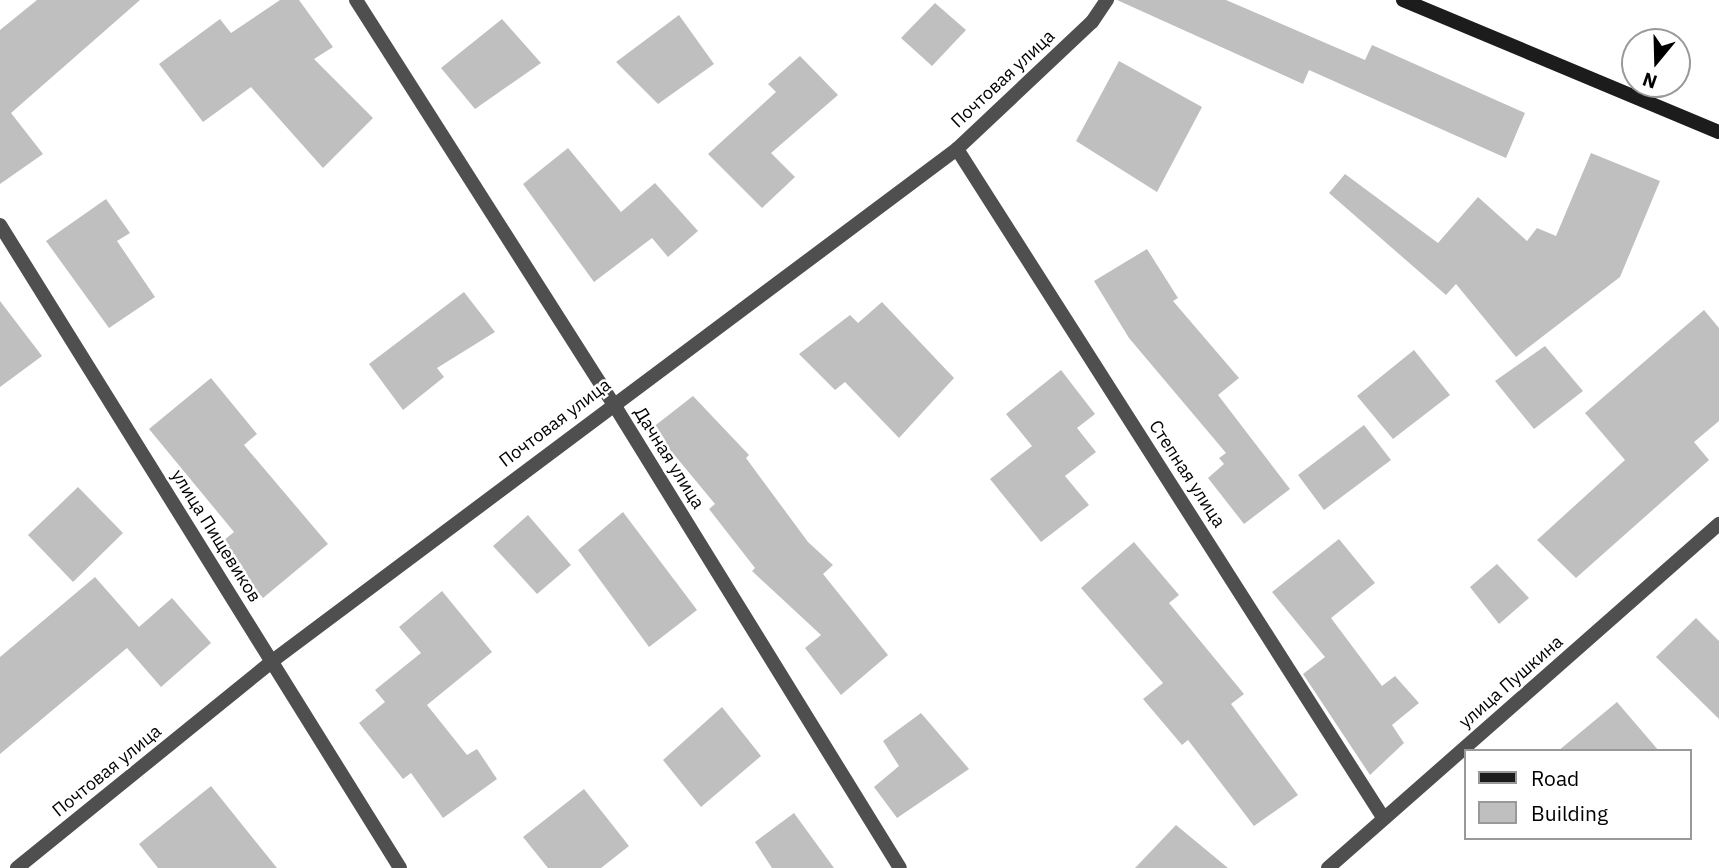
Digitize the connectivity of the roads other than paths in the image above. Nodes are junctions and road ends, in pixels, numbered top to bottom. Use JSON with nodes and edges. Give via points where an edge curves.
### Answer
{"nodes":[{"id":1,"x":356,"y":0,"type":"edge"},
{"id":2,"x":1107,"y":0,"type":"edge"},
{"id":3,"x":1403,"y":0,"type":"edge"},
{"id":4,"x":1719,"y":132,"type":"edge"},
{"id":5,"x":957,"y":149,"type":"junction"},
{"id":6,"x":0,"y":225,"type":"edge"},
{"id":7,"x":613,"y":403,"type":"junction"},
{"id":8,"x":1719,"y":524,"type":"edge"},
{"id":9,"x":271,"y":662,"type":"junction"},
{"id":10,"x":1464,"y":749,"type":"edge"},
{"id":11,"x":1464,"y":749,"type":"edge"},
{"id":12,"x":1384,"y":820,"type":"junction"},
{"id":13,"x":17,"y":868,"type":"edge"},
{"id":14,"x":400,"y":868,"type":"edge"},
{"id":15,"x":900,"y":868,"type":"edge"},
{"id":16,"x":1328,"y":868,"type":"edge"}],
"edges":[{"from":1,"to":7,"type":"street","name":"Дачная улица"},
{"from":2,"to":5,"type":"street","name":"Почтовая улица","via":[[1092,22]]},
{"from":3,"to":4,"type":"main road"},
{"from":5,"to":7,"type":"street","name":"Почтовая улица"},
{"from":5,"to":12,"type":"street","name":"Степная улица"},
{"from":6,"to":9,"type":"street","name":"улица Пищевиков"},
{"from":7,"to":9,"type":"street","name":"Почтовая улица"},
{"from":7,"to":15,"type":"street","name":"Дачная улица"},
{"from":8,"to":11,"type":"street","name":"улица Пушкина"},
{"from":9,"to":13,"type":"street","name":"Почтовая улица"},
{"from":9,"to":14,"type":"street","name":"улица Пищевиков"},
{"from":10,"to":12,"type":"street","name":"улица Пушкина"},
{"from":12,"to":16,"type":"street","name":"улица Пушкина"}]}
